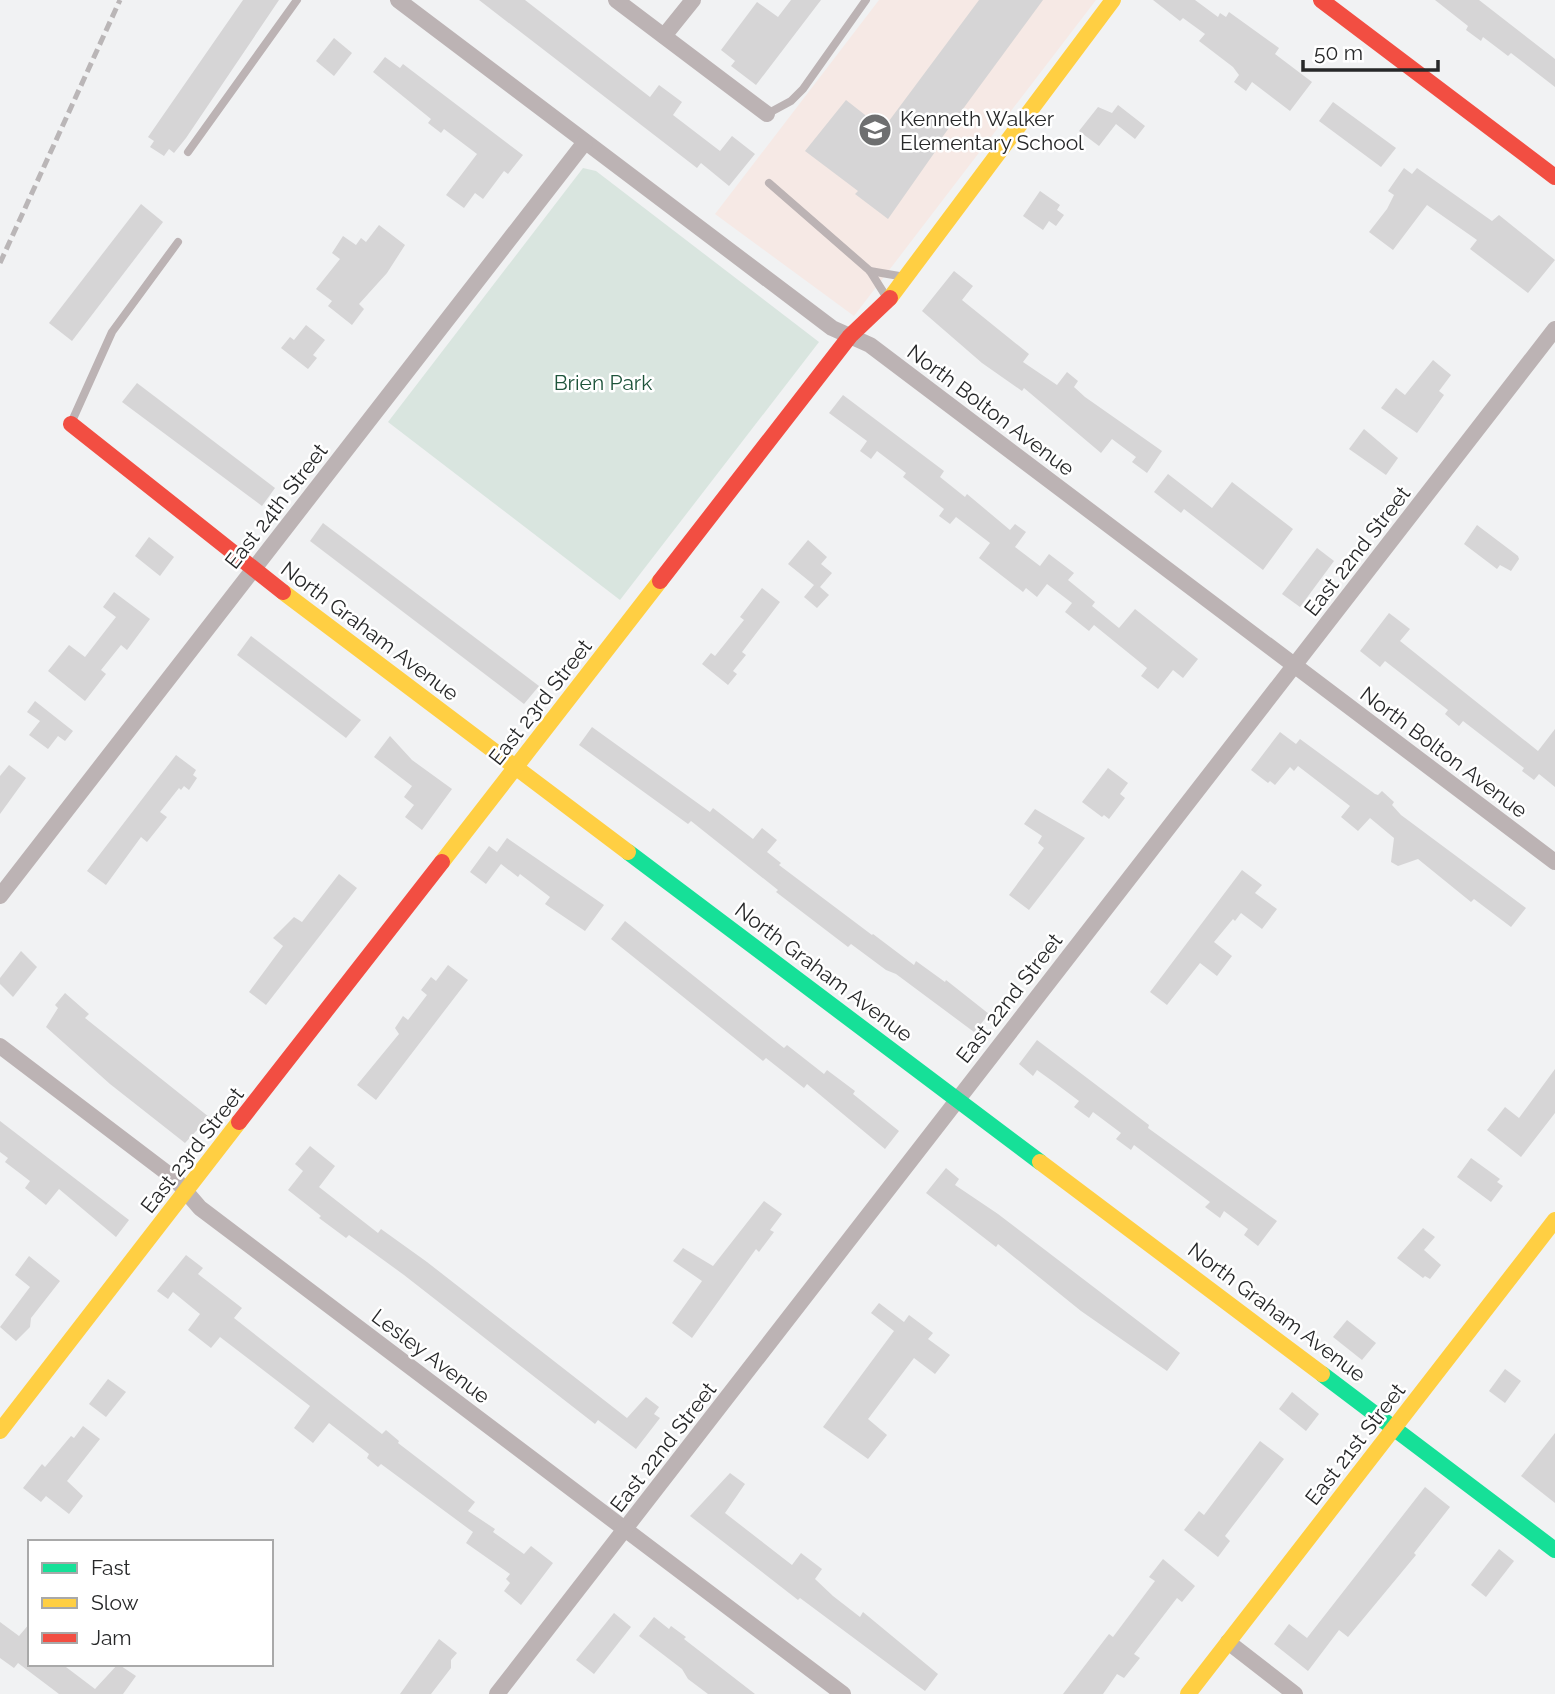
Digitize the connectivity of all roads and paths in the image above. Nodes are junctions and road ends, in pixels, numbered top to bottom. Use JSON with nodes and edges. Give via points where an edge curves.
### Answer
{"nodes":[{"id":1,"x":297,"y":0,"type":"edge"},
{"id":2,"x":398,"y":0,"type":"edge"},
{"id":3,"x":616,"y":0,"type":"edge"},
{"id":4,"x":693,"y":0,"type":"edge"},
{"id":5,"x":866,"y":0,"type":"edge"},
{"id":6,"x":1113,"y":0,"type":"edge"},
{"id":7,"x":1321,"y":0,"type":"edge"},
{"id":8,"x":664,"y":36,"type":"junction"},
{"id":9,"x":767,"y":114,"type":"joint"},
{"id":10,"x":585,"y":142,"type":"junction"},
{"id":11,"x":188,"y":152,"type":"dead end"},
{"id":12,"x":1555,"y":177,"type":"edge"},
{"id":13,"x":769,"y":183,"type":"dead end"},
{"id":14,"x":178,"y":242,"type":"dead end"},
{"id":15,"x":870,"y":271,"type":"junction"},
{"id":16,"x":907,"y":278,"type":"junction"},
{"id":17,"x":889,"y":300,"type":"junction"},
{"id":18,"x":1555,"y":329,"type":"edge"},
{"id":19,"x":850,"y":336,"type":"junction"},
{"id":20,"x":71,"y":424,"type":"joint"},
{"id":21,"x":252,"y":569,"type":"junction"},
{"id":22,"x":1294,"y":666,"type":"junction"},
{"id":23,"x":516,"y":767,"type":"junction"},
{"id":24,"x":1555,"y":862,"type":"edge"},
{"id":25,"x":0,"y":896,"type":"edge"},
{"id":26,"x":0,"y":1046,"type":"edge"},
{"id":27,"x":958,"y":1099,"type":"junction"},
{"id":28,"x":186,"y":1192,"type":"junction"},
{"id":29,"x":1555,"y":1220,"type":"edge"},
{"id":30,"x":1394,"y":1426,"type":"junction"},
{"id":31,"x":0,"y":1432,"type":"edge"},
{"id":32,"x":626,"y":1530,"type":"junction"},
{"id":33,"x":1555,"y":1550,"type":"edge"},
{"id":34,"x":1228,"y":1642,"type":"junction"},
{"id":35,"x":497,"y":1694,"type":"edge"},
{"id":36,"x":843,"y":1694,"type":"edge"},
{"id":37,"x":1188,"y":1694,"type":"edge"},
{"id":38,"x":1295,"y":1694,"type":"edge"}],
"edges":[{"from":1,"to":11,"type":"lane"},
{"from":2,"to":10,"type":"street","name":"North Bolton Avenue"},
{"from":3,"to":8,"type":"street"},
{"from":4,"to":8,"type":"street"},
{"from":5,"to":9,"type":"lane","via":[[803,89],[792,101]]},
{"from":6,"to":16,"type":"street","name":"East 23rd Street"},
{"from":7,"to":12,"type":"street"},
{"from":8,"to":9,"type":"street"},
{"from":10,"to":19,"type":"street","name":"North Bolton Avenue","via":[[832,328]]},
{"from":10,"to":21,"type":"street","name":"East 24th Street"},
{"from":13,"to":15,"type":"lane"},
{"from":14,"to":20,"type":"lane","via":[[112,332]]},
{"from":15,"to":16,"type":"lane"},
{"from":15,"to":17,"type":"lane"},
{"from":16,"to":17,"type":"street","name":"East 23rd Street"},
{"from":17,"to":19,"type":"street","name":"East 23rd Street"},
{"from":18,"to":22,"type":"street","name":"East 22nd Street"},
{"from":19,"to":22,"type":"street","name":"North Bolton Avenue","via":[[870,345]]},
{"from":19,"to":23,"type":"street","name":"East 23rd Street"},
{"from":20,"to":21,"type":"street","name":"North Graham Avenue"},
{"from":21,"to":23,"type":"street","name":"North Graham Avenue"},
{"from":21,"to":25,"type":"street","name":"East 24th Street"},
{"from":22,"to":24,"type":"street","name":"North Bolton Avenue"},
{"from":22,"to":27,"type":"street","name":"East 22nd Street"},
{"from":23,"to":27,"type":"street","name":"North Graham Avenue"},
{"from":23,"to":28,"type":"street","name":"East 23rd Street"},
{"from":26,"to":28,"type":"street","name":"Lesley Avenue"},
{"from":27,"to":30,"type":"street","name":"North Graham Avenue"},
{"from":27,"to":32,"type":"street","name":"East 22nd Street"},
{"from":28,"to":31,"type":"street","name":"East 23rd Street"},
{"from":28,"to":32,"type":"street","name":"Lesley Avenue","via":[[200,1208]]},
{"from":29,"to":30,"type":"street","name":"East 21st Street"},
{"from":30,"to":33,"type":"street","name":"North Graham Avenue"},
{"from":30,"to":34,"type":"street","name":"East 21st Street"},
{"from":32,"to":35,"type":"street","name":"East 22nd Street"},
{"from":32,"to":36,"type":"street","name":"Lesley Avenue"},
{"from":34,"to":37,"type":"street","name":"East 21st Street"},
{"from":34,"to":38,"type":"street"}]}
